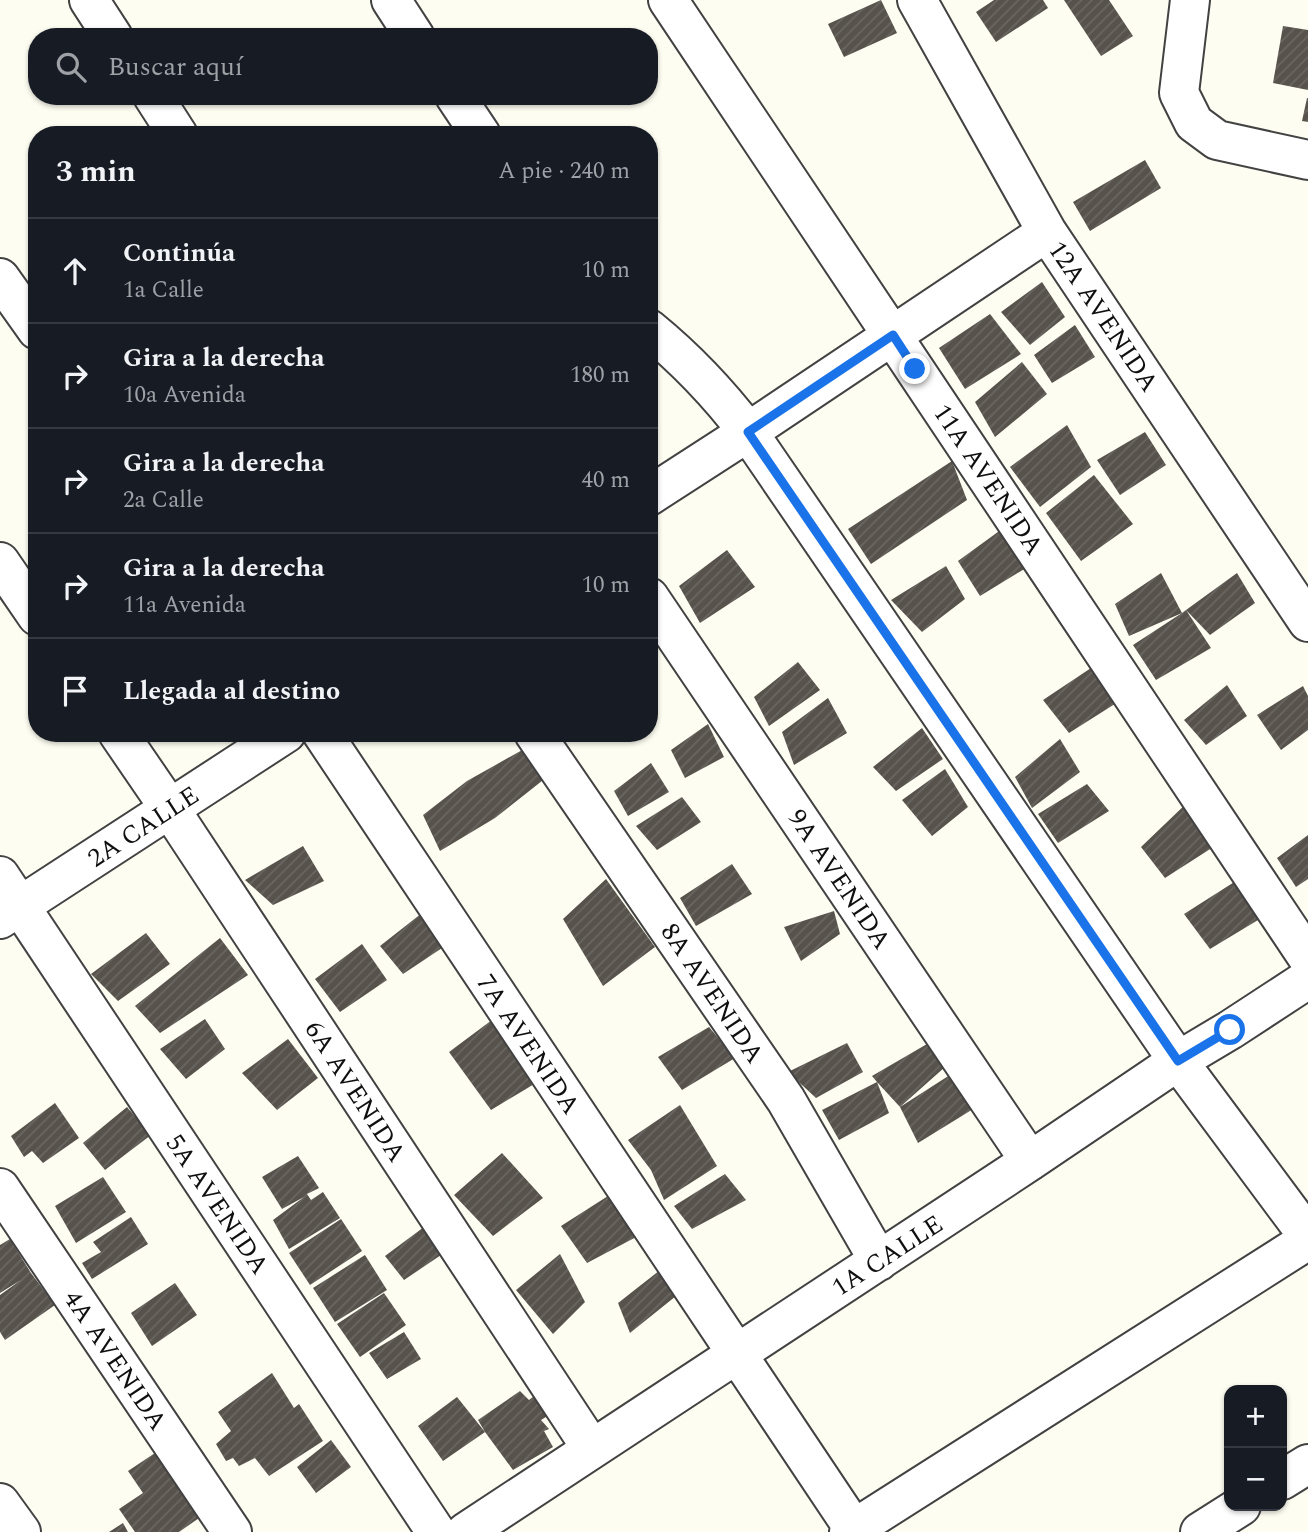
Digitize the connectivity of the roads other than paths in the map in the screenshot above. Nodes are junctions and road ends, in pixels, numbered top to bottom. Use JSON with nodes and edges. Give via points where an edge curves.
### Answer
{"nodes":[{"id":1,"x":89,"y":0,"type":"edge"},
{"id":2,"x":391,"y":0,"type":"edge"},
{"id":3,"x":668,"y":0,"type":"edge"},
{"id":4,"x":917,"y":0,"type":"edge"},
{"id":5,"x":1190,"y":0,"type":"edge"},
{"id":6,"x":107,"y":28,"type":"edge"},
{"id":7,"x":409,"y":28,"type":"edge"},
{"id":8,"x":159,"y":105,"type":"edge"},
{"id":9,"x":461,"y":105,"type":"edge"},
{"id":10,"x":172,"y":126,"type":"edge"},
{"id":11,"x":475,"y":126,"type":"edge"},
{"id":12,"x":1308,"y":160,"type":"edge"},
{"id":13,"x":1047,"y":232,"type":"junction"},
{"id":14,"x":0,"y":278,"type":"edge"},
{"id":15,"x":28,"y":317,"type":"edge"},
{"id":16,"x":893,"y":335,"type":"junction"},
{"id":17,"x":658,"y":336,"type":"edge"},
{"id":18,"x":748,"y":432,"type":"junction"},
{"id":19,"x":658,"y":490,"type":"edge"},
{"id":20,"x":0,"y":562,"type":"edge"},
{"id":21,"x":28,"y":603,"type":"edge"},
{"id":22,"x":658,"y":610,"type":"edge"},
{"id":23,"x":1308,"y":622,"type":"edge"},
{"id":24,"x":124,"y":742,"type":"edge"},
{"id":25,"x":272,"y":742,"type":"edge"},
{"id":26,"x":328,"y":742,"type":"edge"},
{"id":27,"x":540,"y":742,"type":"edge"},
{"id":28,"x":170,"y":809,"type":"junction"},
{"id":29,"x":7,"y":900,"type":"edge"},
{"id":30,"x":1308,"y":958,"type":"edge"},
{"id":31,"x":1308,"y":979,"type":"edge"},
{"id":32,"x":1178,"y":1061,"type":"junction"},
{"id":33,"x":1030,"y":1161,"type":"junction"},
{"id":34,"x":0,"y":1188,"type":"edge"},
{"id":35,"x":1308,"y":1238,"type":"edge"},
{"id":36,"x":878,"y":1261,"type":"junction"},
{"id":37,"x":737,"y":1354,"type":"junction"},
{"id":38,"x":592,"y":1449,"type":"junction"},
{"id":39,"x":1308,"y":1464,"type":"edge"},
{"id":40,"x":1287,"y":1477,"type":"edge"},
{"id":41,"x":0,"y":1503,"type":"edge"},
{"id":42,"x":1233,"y":1511,"type":"edge"},
{"id":43,"x":853,"y":1531,"type":"edge"},
{"id":44,"x":20,"y":1532,"type":"edge"},
{"id":45,"x":232,"y":1532,"type":"edge"},
{"id":46,"x":436,"y":1532,"type":"edge"},
{"id":47,"x":466,"y":1532,"type":"edge"},
{"id":48,"x":1200,"y":1532,"type":"edge"}],
"edges":[{"from":1,"to":6,"type":"street"},
{"from":2,"to":7,"type":"street"},
{"from":3,"to":16,"type":"street","name":"11A AVENIDA"},
{"from":4,"to":13,"type":"street","name":"12A AVENIDA"},
{"from":5,"to":12,"type":"street","via":[[1179,93],[1194,123],[1217,140]]},
{"from":8,"to":10,"type":"street"},
{"from":9,"to":11,"type":"street"},
{"from":13,"to":16,"type":"street"},
{"from":13,"to":23,"type":"street","name":"12A AVENIDA"},
{"from":14,"to":15,"type":"street"},
{"from":16,"to":18,"type":"street"},
{"from":16,"to":30,"type":"street","name":"11A AVENIDA"},
{"from":17,"to":18,"type":"street","via":[[723,399]]},
{"from":18,"to":19,"type":"street"},
{"from":18,"to":32,"type":"street"},
{"from":20,"to":21,"type":"street"},
{"from":22,"to":33,"type":"street","name":"9A AVENIDA"},
{"from":24,"to":28,"type":"street","name":"6A AVENIDA"},
{"from":25,"to":28,"type":"street","name":"2A CALLE"},
{"from":26,"to":37,"type":"street","name":"7A AVENIDA"},
{"from":27,"to":36,"type":"street","name":"8A AVENIDA","via":[[786,1100]]},
{"from":28,"to":29,"type":"street","name":"2A CALLE"},
{"from":28,"to":38,"type":"street","name":"6A AVENIDA"},
{"from":29,"to":46,"type":"street","name":"5A AVENIDA"},
{"from":31,"to":32,"type":"street","name":"1A CALLE"},
{"from":32,"to":33,"type":"street","name":"1A CALLE"},
{"from":32,"to":35,"type":"street"},
{"from":33,"to":36,"type":"street","name":"1A CALLE"},
{"from":34,"to":45,"type":"street","name":"4A AVENIDA"},
{"from":35,"to":43,"type":"street"},
{"from":36,"to":37,"type":"street","name":"1A CALLE"},
{"from":37,"to":38,"type":"street","name":"1A CALLE"},
{"from":37,"to":43,"type":"street","name":"7A AVENIDA"},
{"from":38,"to":47,"type":"street","name":"1A CALLE"},
{"from":39,"to":40,"type":"street"},
{"from":41,"to":44,"type":"street"},
{"from":42,"to":48,"type":"street"}]}
